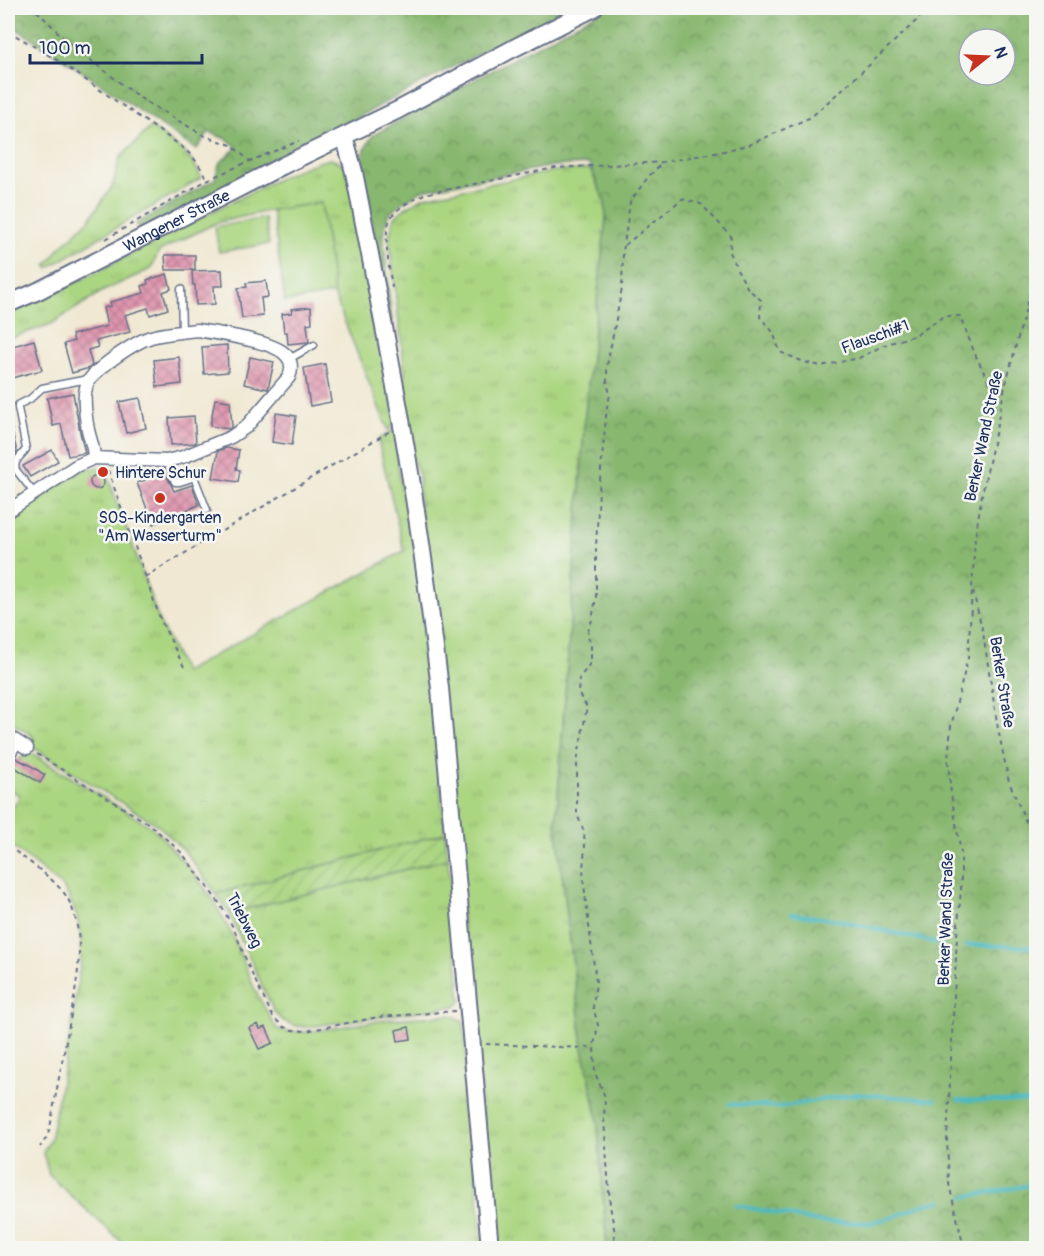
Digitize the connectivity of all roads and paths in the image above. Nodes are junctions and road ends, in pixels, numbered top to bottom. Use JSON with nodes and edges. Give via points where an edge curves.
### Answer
{"nodes":[{"id":1,"x":28,"y":8,"type":"edge"},
{"id":2,"x":594,"y":8,"type":"edge"},
{"id":3,"x":927,"y":8,"type":"edge"},
{"id":4,"x":8,"y":31,"type":"edge"},
{"id":5,"x":343,"y":137,"type":"junction"},
{"id":6,"x":250,"y":161,"type":"dead end"},
{"id":7,"x":663,"y":162,"type":"junction"},
{"id":8,"x":207,"y":180,"type":"dead end"},
{"id":9,"x":625,"y":245,"type":"junction"},
{"id":10,"x":1036,"y":274,"type":"edge"},
{"id":11,"x":181,"y":288,"type":"dead end"},
{"id":12,"x":393,"y":296,"type":"dead end"},
{"id":13,"x":8,"y":304,"type":"edge"},
{"id":14,"x":183,"y":332,"type":"junction"},
{"id":15,"x":314,"y":345,"type":"dead end"},
{"id":16,"x":289,"y":359,"type":"junction"},
{"id":17,"x":91,"y":378,"type":"junction"},
{"id":18,"x":1005,"y":387,"type":"junction"},
{"id":19,"x":401,"y":422,"type":"junction"},
{"id":20,"x":99,"y":458,"type":"junction"},
{"id":21,"x":166,"y":460,"type":"junction"},
{"id":22,"x":34,"y":493,"type":"junction"},
{"id":23,"x":207,"y":510,"type":"dead end"},
{"id":24,"x":8,"y":511,"type":"edge"},
{"id":25,"x":145,"y":577,"type":"junction"},
{"id":26,"x":972,"y":588,"type":"junction"},
{"id":27,"x":185,"y":669,"type":"dead end"},
{"id":28,"x":8,"y":736,"type":"edge"},
{"id":29,"x":23,"y":745,"type":"junction"},
{"id":30,"x":11,"y":756,"type":"dead end"},
{"id":31,"x":1036,"y":845,"type":"edge"},
{"id":32,"x":8,"y":846,"type":"edge"},
{"id":33,"x":467,"y":1010,"type":"junction"},
{"id":34,"x":471,"y":1043,"type":"junction"},
{"id":35,"x":594,"y":1046,"type":"junction"},
{"id":36,"x":39,"y":1147,"type":"dead end"},
{"id":37,"x":490,"y":1248,"type":"edge"},
{"id":38,"x":613,"y":1248,"type":"edge"},
{"id":39,"x":964,"y":1248,"type":"edge"}],
"edges":[{"from":1,"to":6,"type":"path","via":[[37,11],[71,45],[140,98],[203,135],[231,145]]},
{"from":2,"to":5,"type":"main road","name":"Wangener Straße"},
{"from":3,"to":7,"type":"path","via":[[811,117],[751,144]]},
{"from":4,"to":8,"type":"path","via":[[181,146],[194,157]]},
{"from":5,"to":13,"type":"main road","name":"Wangener Straße"},
{"from":5,"to":19,"type":"main road","via":[[354,172]]},
{"from":7,"to":9,"type":"path","via":[[630,202]]},
{"from":7,"to":12,"type":"path","via":[[555,168],[424,194],[391,217],[386,238]]},
{"from":9,"to":18,"type":"path","name":"Flauschi#1","via":[[682,200],[701,204],[730,236],[730,252],[737,269],[748,289],[761,300],[760,317],[773,332],[780,352],[820,366],[858,358],[916,335],[944,316],[960,316],[994,397]]},
{"from":9,"to":35,"type":"path","via":[[622,288],[607,366],[610,395],[599,490],[596,598],[587,634],[591,662],[579,679],[578,693],[586,707],[578,762],[577,814],[584,832],[585,894],[596,982],[593,1007],[598,1025]]},
{"from":10,"to":18,"type":"path","name":"Berker Wand Straße"},
{"from":11,"to":14,"type":"lane"},
{"from":14,"to":16,"type":"street","via":[[197,330],[250,340],[273,347]]},
{"from":14,"to":17,"type":"street","via":[[137,343]]},
{"from":15,"to":16,"type":"lane"},
{"from":16,"to":21,"type":"street","via":[[289,377],[246,427],[183,457]]},
{"from":17,"to":20,"type":"street","via":[[85,400],[88,429]]},
{"from":17,"to":22,"type":"lane","via":[[42,388],[18,405],[26,449],[15,465]]},
{"from":18,"to":26,"type":"path","name":"Berker Wand Straße","via":[[982,495]]},
{"from":19,"to":25,"type":"path"},
{"from":19,"to":33,"type":"main road","via":[[440,688]]},
{"from":20,"to":21,"type":"street"},
{"from":20,"to":22,"type":"street","via":[[75,466]]},
{"from":20,"to":25,"type":"path"},
{"from":21,"to":23,"type":"lane","via":[[175,482],[195,479]]},
{"from":22,"to":24,"type":"street"},
{"from":25,"to":27,"type":"path"},
{"from":26,"to":31,"type":"path","name":"Berker Straße","via":[[1009,782]]},
{"from":26,"to":39,"type":"path","name":"Berker Wand Straße","via":[[968,658],[951,726],[948,759],[961,853],[949,1184]]},
{"from":28,"to":29,"type":"street"},
{"from":29,"to":30,"type":"lane"},
{"from":29,"to":33,"type":"path","name":"Triebweg","via":[[149,824],[182,854],[220,904],[273,1017],[284,1028],[306,1030],[379,1017]]},
{"from":32,"to":36,"type":"path","via":[[61,888],[69,900],[78,932],[76,982],[50,1128]]},
{"from":33,"to":34,"type":"main road"},
{"from":34,"to":35,"type":"path"},
{"from":34,"to":37,"type":"main road"},
{"from":35,"to":38,"type":"path","via":[[595,1072],[605,1098]]}]}
